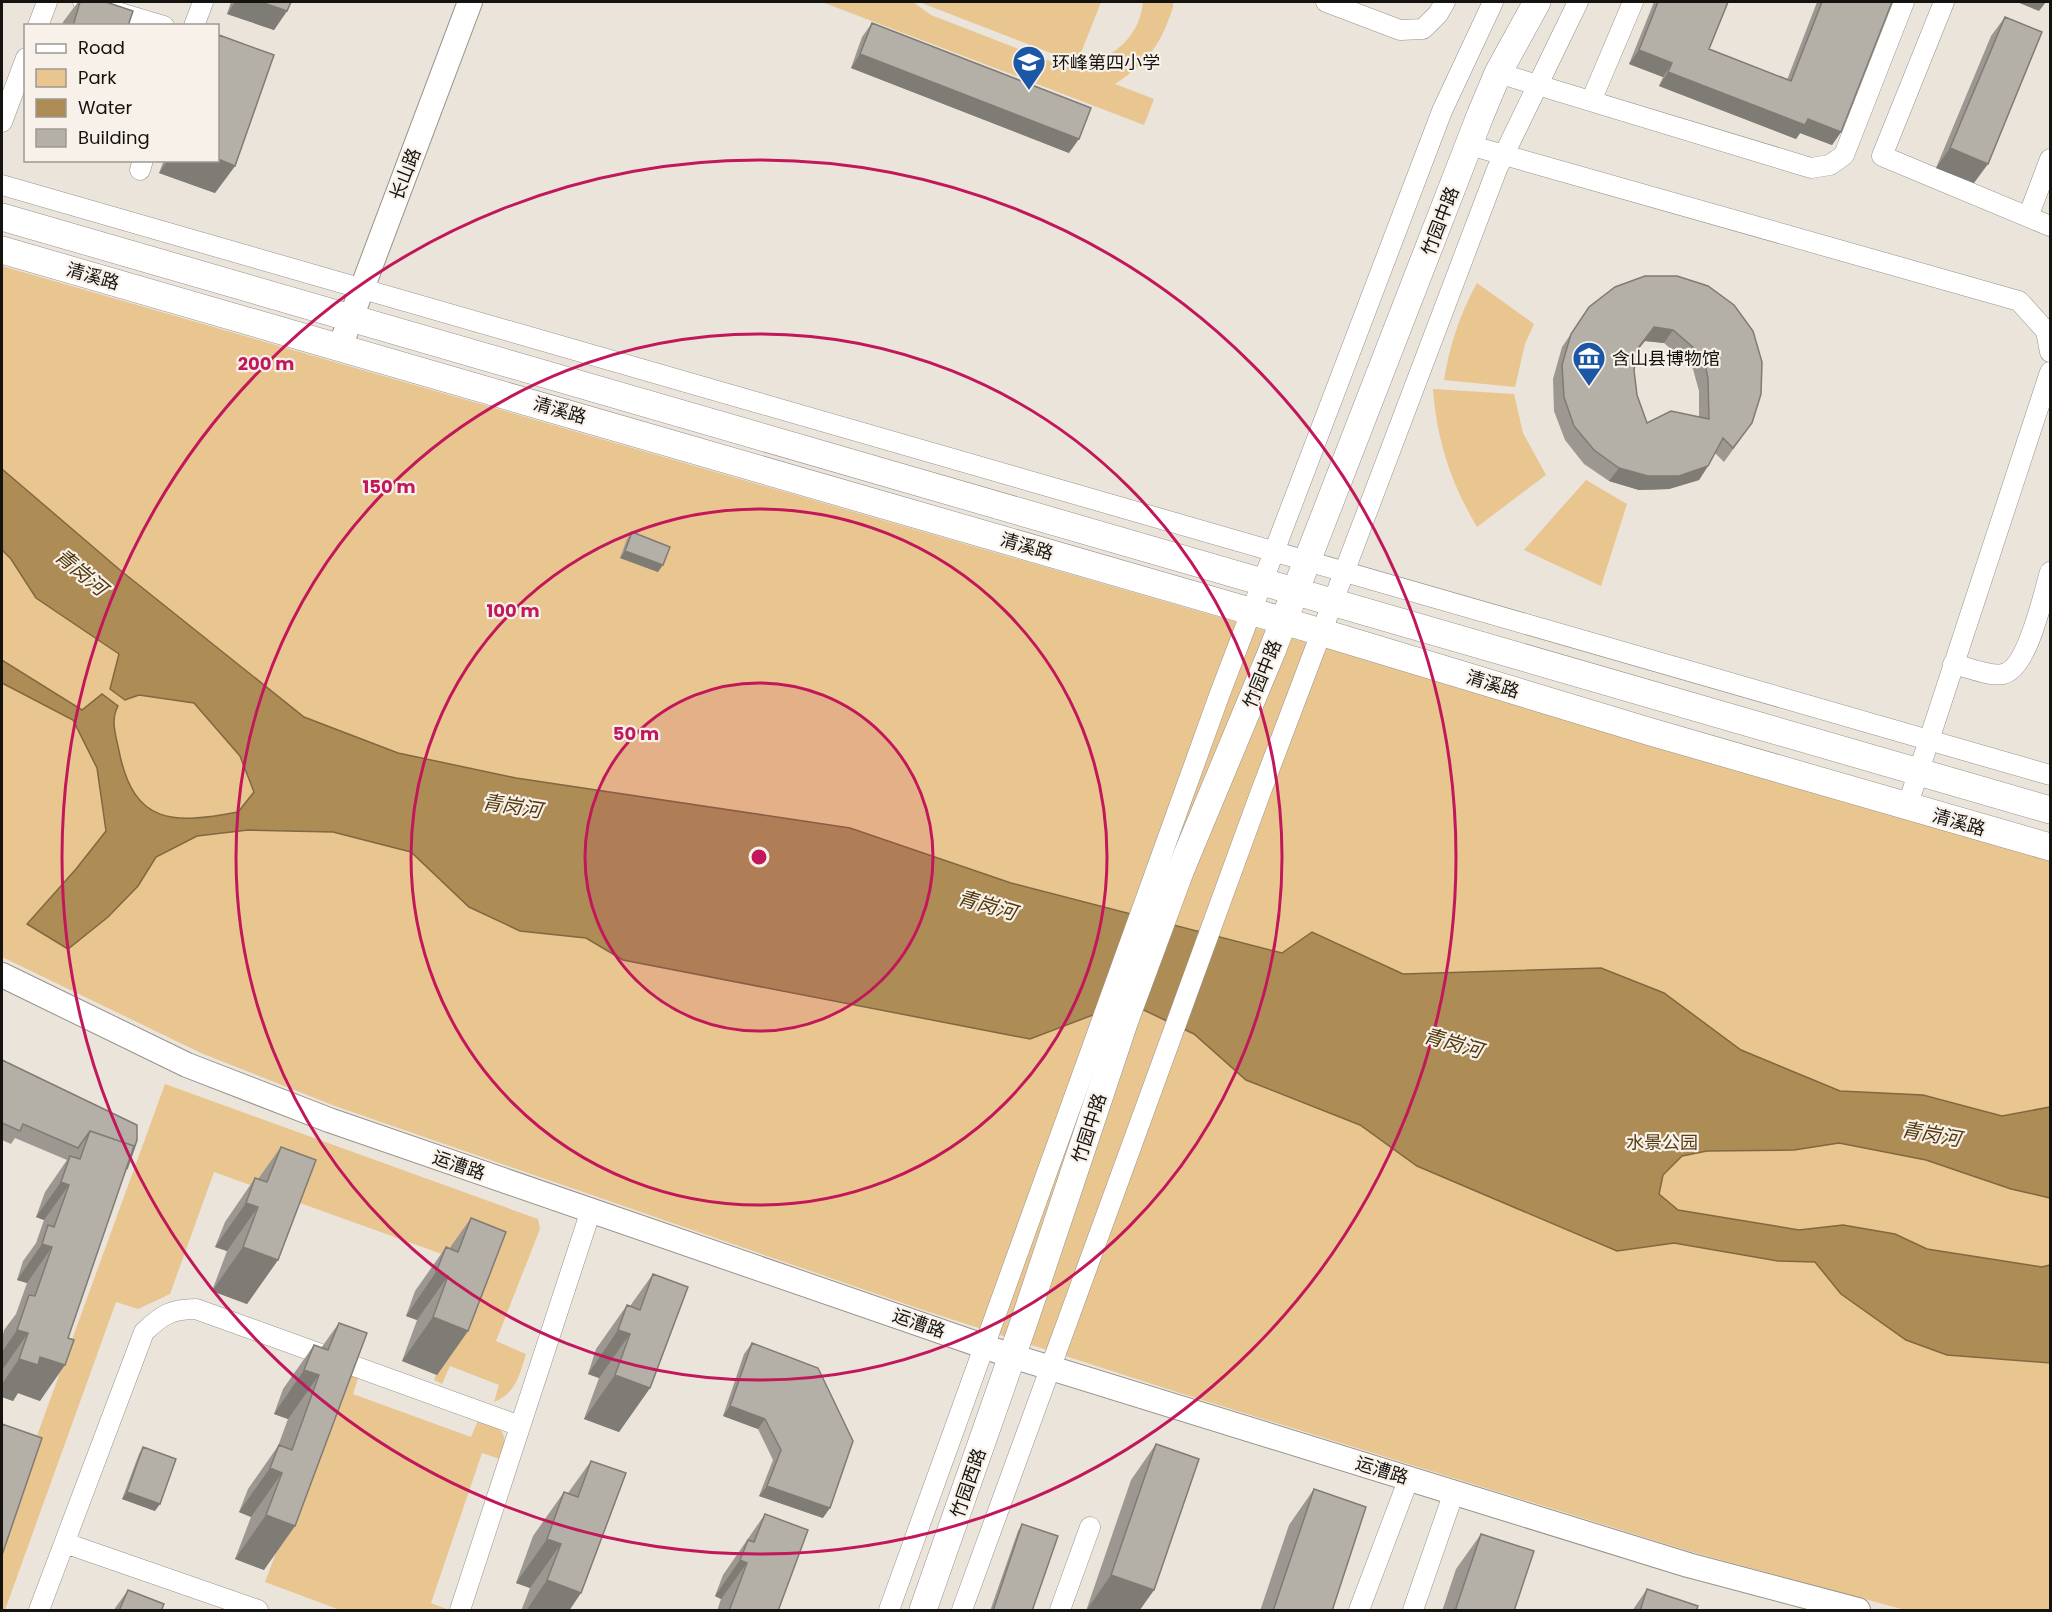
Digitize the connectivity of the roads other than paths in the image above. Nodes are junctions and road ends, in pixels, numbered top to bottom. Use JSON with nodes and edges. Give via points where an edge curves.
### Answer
{"nodes":[{"id":1,"x":46,"y":2,"type":"edge"},
{"id":2,"x":83,"y":2,"type":"edge"},
{"id":3,"x":203,"y":2,"type":"edge"},
{"id":4,"x":470,"y":2,"type":"edge"},
{"id":5,"x":1326,"y":2,"type":"edge"},
{"id":6,"x":1445,"y":2,"type":"edge"},
{"id":7,"x":1493,"y":2,"type":"edge"},
{"id":8,"x":1537,"y":2,"type":"edge"},
{"id":9,"x":1578,"y":2,"type":"edge"},
{"id":10,"x":1633,"y":2,"type":"edge"},
{"id":11,"x":1904,"y":2,"type":"edge"},
{"id":12,"x":1944,"y":2,"type":"edge"},
{"id":13,"x":39,"y":24,"type":"edge"},
{"id":14,"x":157,"y":24,"type":"edge"},
{"id":15,"x":195,"y":24,"type":"edge"},
{"id":16,"x":24,"y":63,"type":"edge"},
{"id":17,"x":1498,"y":73,"type":"junction"},
{"id":18,"x":1537,"y":85,"type":"junction"},
{"id":19,"x":1591,"y":101,"type":"junction"},
{"id":20,"x":2,"y":122,"type":"edge"},
{"id":21,"x":1469,"y":146,"type":"junction"},
{"id":22,"x":1504,"y":155,"type":"junction"},
{"id":23,"x":2050,"y":159,"type":"edge"},
{"id":24,"x":2,"y":185,"type":"edge"},
{"id":25,"x":2,"y":217,"type":"edge"},
{"id":26,"x":2028,"y":217,"type":"junction"},
{"id":27,"x":2050,"y":226,"type":"edge"},
{"id":28,"x":2,"y":250,"type":"edge"},
{"id":29,"x":362,"y":288,"type":"junction"},
{"id":30,"x":351,"y":317,"type":"junction"},
{"id":31,"x":340,"y":347,"type":"junction"},
{"id":32,"x":2050,"y":352,"type":"edge"},
{"id":33,"x":2050,"y":372,"type":"edge"},
{"id":34,"x":736,"y":429,"type":"junction"},
{"id":35,"x":727,"y":459,"type":"junction"},
{"id":36,"x":1274,"y":551,"type":"junction"},
{"id":37,"x":1307,"y":560,"type":"junction"},
{"id":38,"x":1345,"y":571,"type":"junction"},
{"id":39,"x":2050,"y":572,"type":"edge"},
{"id":40,"x":1262,"y":584,"type":"junction"},
{"id":41,"x":1294,"y":592,"type":"junction"},
{"id":42,"x":1333,"y":603,"type":"junction"},
{"id":43,"x":1252,"y":612,"type":"junction"},
{"id":44,"x":1284,"y":621,"type":"junction"},
{"id":45,"x":1322,"y":633,"type":"junction"},
{"id":46,"x":1953,"y":664,"type":"junction"},
{"id":47,"x":1928,"y":740,"type":"junction"},
{"id":48,"x":1917,"y":774,"type":"junction"},
{"id":49,"x":2050,"y":775,"type":"edge"},
{"id":50,"x":1907,"y":807,"type":"junction"},
{"id":51,"x":2050,"y":810,"type":"edge"},
{"id":52,"x":2050,"y":848,"type":"edge"},
{"id":53,"x":2,"y":975,"type":"edge"},
{"id":54,"x":591,"y":1210,"type":"junction"},
{"id":55,"x":984,"y":1346,"type":"junction"},
{"id":56,"x":1012,"y":1356,"type":"junction"},
{"id":57,"x":1050,"y":1368,"type":"junction"},
{"id":58,"x":520,"y":1426,"type":"junction"},
{"id":59,"x":1409,"y":1478,"type":"junction"},
{"id":60,"x":1454,"y":1492,"type":"junction"},
{"id":61,"x":1090,"y":1527,"type":"dead end"},
{"id":62,"x":65,"y":1543,"type":"junction"},
{"id":63,"x":39,"y":1611,"type":"edge"},
{"id":64,"x":258,"y":1611,"type":"edge"},
{"id":65,"x":460,"y":1611,"type":"edge"},
{"id":66,"x":889,"y":1611,"type":"edge"},
{"id":67,"x":923,"y":1611,"type":"edge"},
{"id":68,"x":962,"y":1611,"type":"edge"},
{"id":69,"x":1060,"y":1611,"type":"edge"},
{"id":70,"x":1359,"y":1611,"type":"edge"},
{"id":71,"x":1413,"y":1611,"type":"edge"},
{"id":72,"x":1858,"y":1611,"type":"edge"}],
"edges":[{"from":1,"to":13,"type":"street"},
{"from":2,"to":14,"type":"street"},
{"from":3,"to":15,"type":"street"},
{"from":4,"to":29,"type":"street","name":"长山路"},
{"from":5,"to":6,"type":"street","via":[[1400,30],[1423,29]]},
{"from":7,"to":36,"type":"street","via":[[1442,111]]},
{"from":8,"to":17,"type":"main road","name":"竹园中路"},
{"from":9,"to":18,"type":"street"},
{"from":10,"to":19,"type":"street"},
{"from":11,"to":19,"type":"street","via":[[1844,155],[1830,165],[1811,168]]},
{"from":12,"to":26,"type":"street","via":[[1882,156]]},
{"from":16,"to":20,"type":"street"},
{"from":17,"to":18,"type":"street"},
{"from":17,"to":21,"type":"main road","name":"竹园中路"},
{"from":18,"to":19,"type":"street"},
{"from":18,"to":22,"type":"street"},
{"from":21,"to":22,"type":"street"},
{"from":21,"to":37,"type":"main road","name":"竹园中路"},
{"from":22,"to":32,"type":"street","via":[[2019,300],[2046,331]]},
{"from":22,"to":38,"type":"street"},
{"from":23,"to":26,"type":"street"},
{"from":24,"to":29,"type":"street"},
{"from":25,"to":30,"type":"main road","name":"清溪路"},
{"from":26,"to":27,"type":"street"},
{"from":28,"to":31,"type":"main road","name":"清溪路"},
{"from":29,"to":30,"type":"street","name":"长山路"},
{"from":29,"to":36,"type":"street"},
{"from":30,"to":31,"type":"street","name":"长山路"},
{"from":30,"to":34,"type":"main road","name":"清溪路"},
{"from":31,"to":35,"type":"main road","name":"清溪路"},
{"from":33,"to":46,"type":"street"},
{"from":34,"to":35,"type":"main road"},
{"from":34,"to":40,"type":"main road","name":"清溪路"},
{"from":35,"to":43,"type":"main road","name":"清溪路"},
{"from":36,"to":37,"type":"street"},
{"from":36,"to":40,"type":"street"},
{"from":37,"to":38,"type":"street"},
{"from":37,"to":41,"type":"main road","name":"竹园中路"},
{"from":38,"to":42,"type":"street"},
{"from":38,"to":47,"type":"street"},
{"from":39,"to":46,"type":"street","via":[[2022,659],[2012,671],[2001,675]]},
{"from":40,"to":41,"type":"main road","name":"清溪路"},
{"from":40,"to":43,"type":"street"},
{"from":41,"to":42,"type":"main road","name":"清溪路"},
{"from":41,"to":44,"type":"main road","name":"竹园中路"},
{"from":42,"to":45,"type":"street"},
{"from":42,"to":48,"type":"main road","name":"清溪路"},
{"from":43,"to":44,"type":"main road","name":"清溪路"},
{"from":43,"to":55,"type":"street"},
{"from":44,"to":45,"type":"main road","name":"清溪路"},
{"from":44,"to":56,"type":"main road","name":"竹园中路","via":[[1181,869],[1125,1020]]},
{"from":45,"to":50,"type":"main road","name":"清溪路"},
{"from":45,"to":57,"type":"street"},
{"from":46,"to":47,"type":"street"},
{"from":47,"to":48,"type":"street"},
{"from":47,"to":49,"type":"street"},
{"from":48,"to":50,"type":"street"},
{"from":48,"to":51,"type":"main road","name":"清溪路"},
{"from":50,"to":52,"type":"main road","name":"清溪路"},
{"from":53,"to":54,"type":"street","name":"运漕路","via":[[188,1065],[329,1120]]},
{"from":54,"to":55,"type":"street","name":"运漕路"},
{"from":54,"to":58,"type":"street"},
{"from":55,"to":56,"type":"street","name":"运漕路"},
{"from":55,"to":66,"type":"street"},
{"from":56,"to":57,"type":"street","name":"运漕路"},
{"from":56,"to":67,"type":"main road","name":"竹园西路"},
{"from":57,"to":59,"type":"street","name":"运漕路"},
{"from":57,"to":68,"type":"street"},
{"from":58,"to":62,"type":"street","via":[[196,1309],[177,1309],[144,1332]]},
{"from":58,"to":65,"type":"street"},
{"from":59,"to":60,"type":"street","name":"运漕路"},
{"from":59,"to":70,"type":"street"},
{"from":60,"to":71,"type":"street"},
{"from":60,"to":72,"type":"street","name":"运漕路","via":[[1688,1565]]},
{"from":61,"to":69,"type":"street"},
{"from":62,"to":63,"type":"street"},
{"from":62,"to":64,"type":"street"}]}
